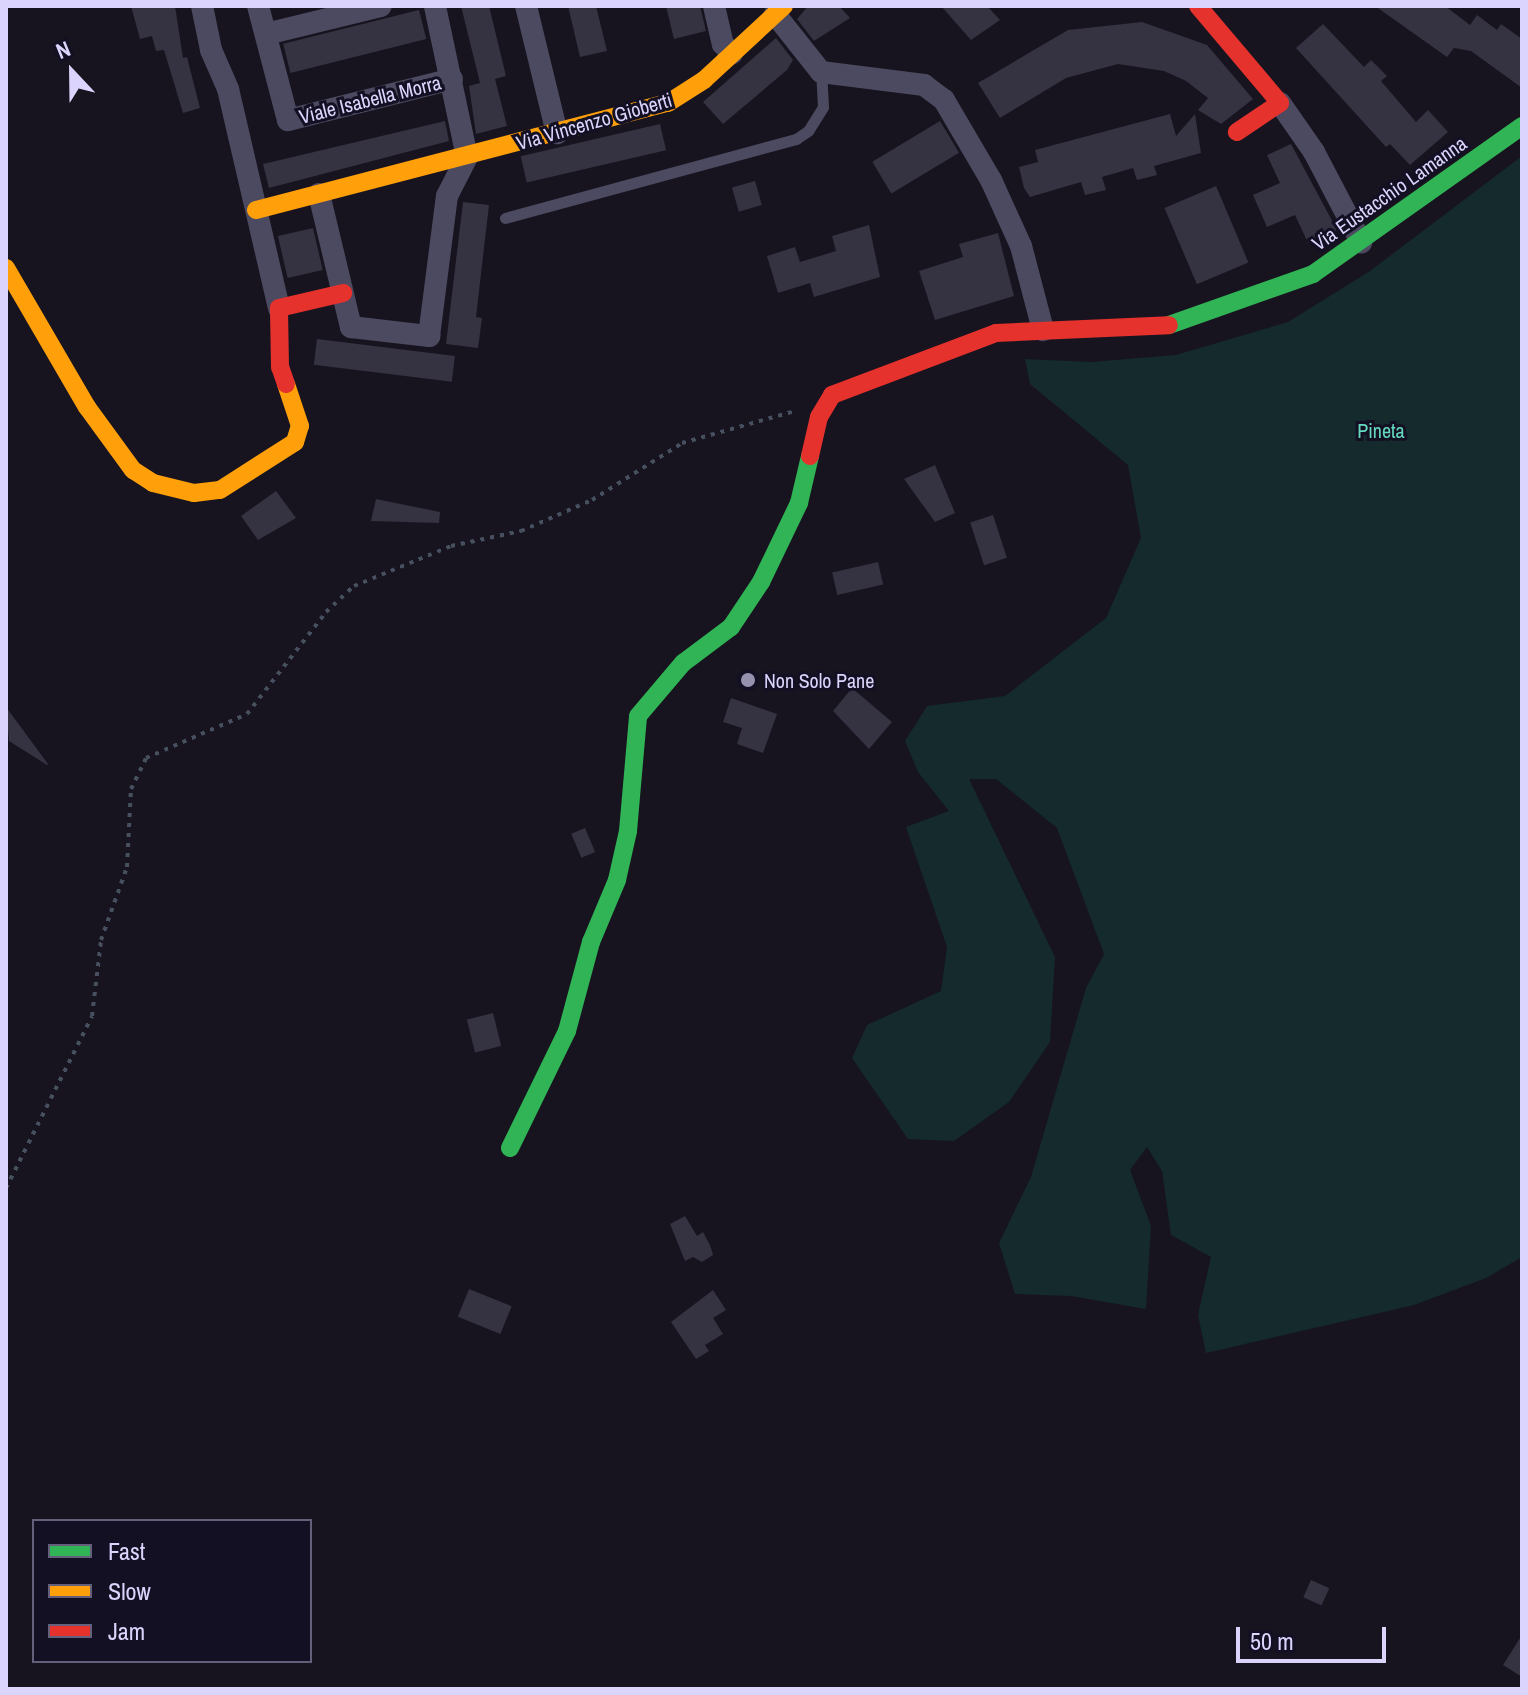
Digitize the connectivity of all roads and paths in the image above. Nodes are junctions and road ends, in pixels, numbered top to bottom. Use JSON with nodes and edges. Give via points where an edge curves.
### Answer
{"nodes":[{"id":1,"x":202,"y":6,"type":"edge"},
{"id":2,"x":258,"y":6,"type":"edge"},
{"id":3,"x":381,"y":6,"type":"edge"},
{"id":4,"x":435,"y":6,"type":"edge"},
{"id":5,"x":526,"y":6,"type":"edge"},
{"id":6,"x":714,"y":6,"type":"edge"},
{"id":7,"x":1198,"y":6,"type":"edge"},
{"id":8,"x":780,"y":10,"type":"edge"},
{"id":9,"x":266,"y":34,"type":"junction"},
{"id":10,"x":732,"y":54,"type":"junction"},
{"id":11,"x":821,"y":72,"type":"junction"},
{"id":12,"x":452,"y":79,"type":"junction"},
{"id":13,"x":1280,"y":103,"type":"junction"},
{"id":14,"x":1522,"y":126,"type":"edge"},
{"id":15,"x":1237,"y":132,"type":"dead end"},
{"id":16,"x":557,"y":133,"type":"junction"},
{"id":17,"x":467,"y":157,"type":"junction"},
{"id":18,"x":319,"y":194,"type":"junction"},
{"id":19,"x":256,"y":210,"type":"junction"},
{"id":20,"x":505,"y":218,"type":"dead end"},
{"id":21,"x":1361,"y":242,"type":"junction"},
{"id":22,"x":6,"y":270,"type":"edge"},
{"id":23,"x":343,"y":293,"type":"junction"},
{"id":24,"x":279,"y":308,"type":"junction"},
{"id":25,"x":1043,"y":330,"type":"junction"},
{"id":26,"x":832,"y":395,"type":"junction"},
{"id":27,"x":510,"y":1148,"type":"dead end"},
{"id":28,"x":6,"y":1188,"type":"edge"},
{"id":29,"x":6,"y":1311,"type":"edge"},
{"id":30,"x":6,"y":1348,"type":"edge"}],
"edges":[{"from":1,"to":19,"type":"street"},
{"from":2,"to":9,"type":"street"},
{"from":3,"to":9,"type":"street"},
{"from":4,"to":12,"type":"street"},
{"from":5,"to":16,"type":"street"},
{"from":6,"to":10,"type":"street","via":[[723,44]]},
{"from":7,"to":13,"type":"street"},
{"from":8,"to":10,"type":"street","name":"Via Vincenzo Gioberti"},
{"from":8,"to":11,"type":"street"},
{"from":9,"to":12,"type":"street","name":"Viale Isabella Morra","via":[[288,120]]},
{"from":10,"to":16,"type":"street","name":"Via Vincenzo Gioberti","via":[[677,99]]},
{"from":11,"to":20,"type":"lane","via":[[823,107],[808,131],[796,139]]},
{"from":11,"to":25,"type":"street","via":[[924,85],[944,100],[991,180],[1021,246]]},
{"from":12,"to":17,"type":"street"},
{"from":13,"to":15,"type":"street"},
{"from":13,"to":21,"type":"street","via":[[1314,152]]},
{"from":14,"to":21,"type":"street","name":"Via Eustacchio Lamanna"},
{"from":16,"to":17,"type":"street","name":"Via Vincenzo Gioberti"},
{"from":17,"to":18,"type":"street","name":"Via Vincenzo Gioberti"},
{"from":17,"to":23,"type":"street","via":[[447,196],[429,336],[351,327]]},
{"from":18,"to":19,"type":"street","name":"Via Vincenzo Gioberti"},
{"from":18,"to":23,"type":"street"},
{"from":19,"to":24,"type":"street"},
{"from":21,"to":25,"type":"street","name":"Via Eustacchio Lamanna","via":[[1313,274],[1194,320],[1156,329]]},
{"from":22,"to":24,"type":"street","via":[[87,407],[133,470],[153,483],[194,493],[233,483],[286,451],[299,434],[280,367]]},
{"from":23,"to":24,"type":"street"},
{"from":25,"to":26,"type":"street","name":"Via Eustacchio Lamanna","via":[[970,339]]},
{"from":26,"to":27,"type":"street","via":[[819,417],[799,503],[761,582],[731,627],[683,663],[638,716],[628,831],[617,880],[591,942],[567,1031]]},
{"from":26,"to":28,"type":"path","via":[[763,423],[682,443],[592,500],[521,531],[451,546],[354,586],[326,612],[247,714],[146,758],[131,789],[127,867],[101,940],[92,1016]]},
{"from":29,"to":30,"type":"path"}]}
